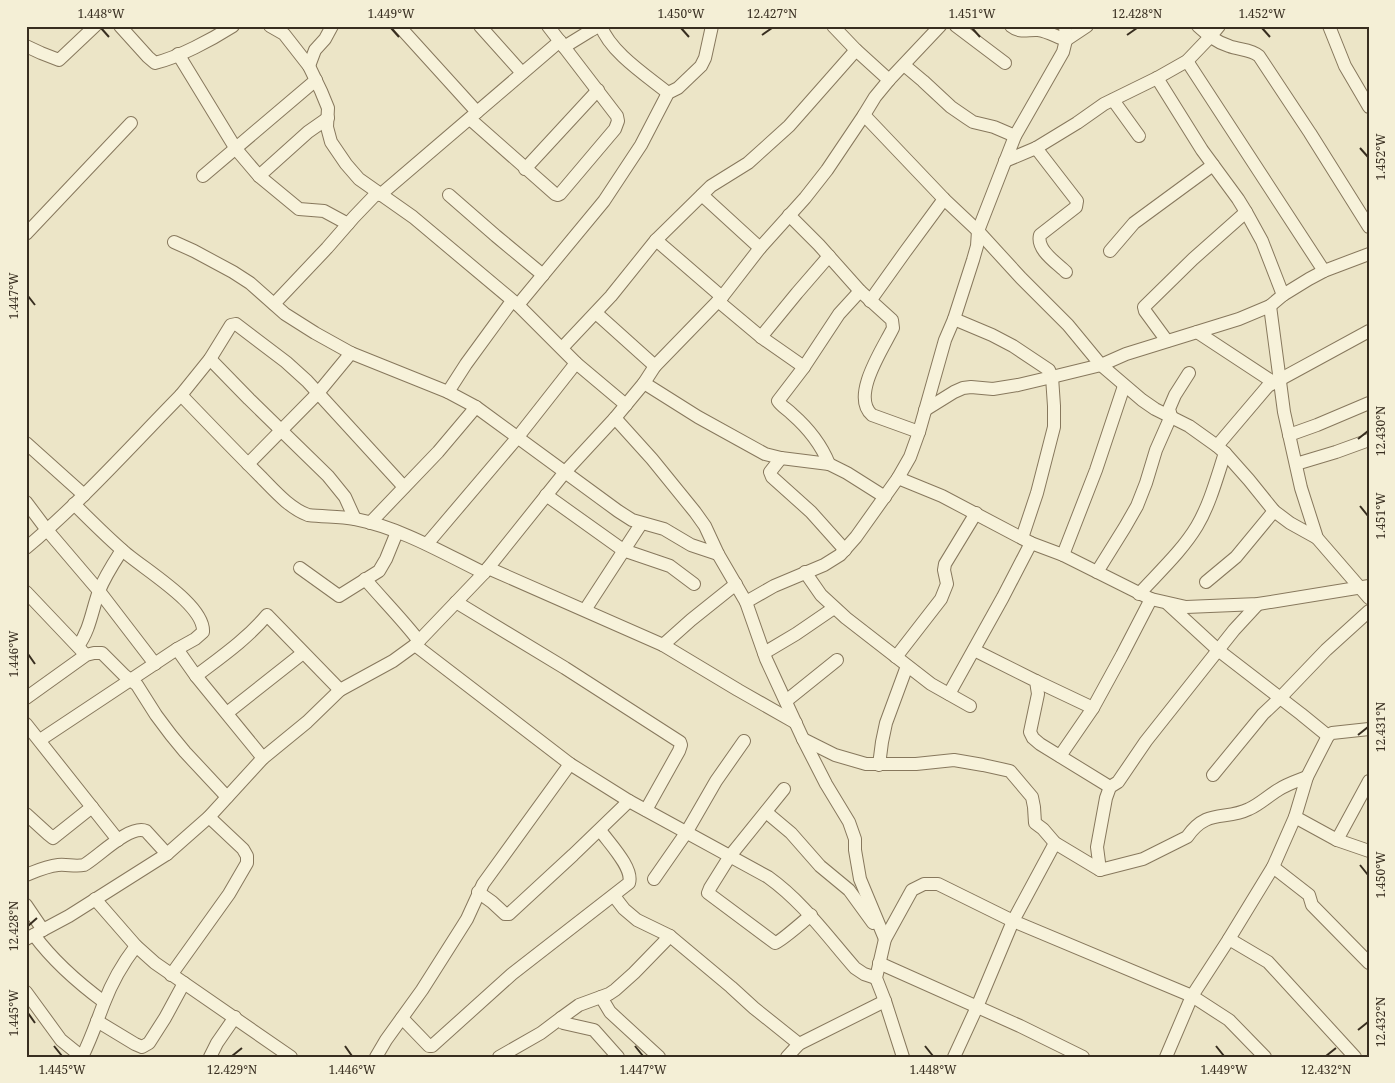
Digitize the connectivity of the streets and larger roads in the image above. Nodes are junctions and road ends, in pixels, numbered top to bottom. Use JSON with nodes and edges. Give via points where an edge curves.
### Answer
{"nodes":[{"id":1,"x":95,"y":26,"type":"edge"},
{"id":2,"x":120,"y":26,"type":"edge"},
{"id":3,"x":233,"y":26,"type":"edge"},
{"id":4,"x":270,"y":26,"type":"edge"},
{"id":5,"x":332,"y":26,"type":"edge"},
{"id":6,"x":399,"y":26,"type":"edge"},
{"id":7,"x":480,"y":26,"type":"edge"},
{"id":8,"x":548,"y":26,"type":"edge"},
{"id":9,"x":712,"y":26,"type":"edge"},
{"id":10,"x":833,"y":26,"type":"edge"},
{"id":11,"x":940,"y":26,"type":"edge"},
{"id":12,"x":956,"y":26,"type":"edge"},
{"id":13,"x":1011,"y":26,"type":"edge"},
{"id":14,"x":1066,"y":26,"type":"edge"},
{"id":15,"x":1087,"y":26,"type":"edge"},
{"id":16,"x":1198,"y":26,"type":"edge"},
{"id":17,"x":1219,"y":26,"type":"edge"},
{"id":18,"x":1329,"y":26,"type":"edge"},
{"id":19,"x":603,"y":28,"type":"edge"},
{"id":20,"x":1210,"y":37,"type":"junction"},
{"id":21,"x":1066,"y":40,"type":"junction"},
{"id":22,"x":562,"y":44,"type":"junction"},
{"id":23,"x":26,"y":46,"type":"edge"},
{"id":24,"x":856,"y":50,"type":"junction"},
{"id":25,"x":178,"y":54,"type":"junction"},
{"id":26,"x":1187,"y":61,"type":"junction"},
{"id":27,"x":1005,"y":63,"type":"dead end"},
{"id":28,"x":309,"y":66,"type":"junction"},
{"id":29,"x":904,"y":66,"type":"junction"},
{"id":30,"x":522,"y":73,"type":"junction"},
{"id":31,"x":1157,"y":78,"type":"junction"},
{"id":32,"x":316,"y":80,"type":"junction"},
{"id":33,"x":889,"y":80,"type":"junction"},
{"id":34,"x":598,"y":90,"type":"junction"},
{"id":35,"x":668,"y":93,"type":"junction"},
{"id":36,"x":1113,"y":100,"type":"junction"},
{"id":37,"x":1369,"y":107,"type":"edge"},
{"id":38,"x":864,"y":115,"type":"junction"},
{"id":39,"x":474,"y":116,"type":"junction"},
{"id":40,"x":328,"y":118,"type":"junction"},
{"id":41,"x":131,"y":123,"type":"dead end"},
{"id":42,"x":1015,"y":136,"type":"junction"},
{"id":43,"x":1139,"y":136,"type":"dead end"},
{"id":44,"x":236,"y":148,"type":"junction"},
{"id":45,"x":1036,"y":148,"type":"junction"},
{"id":46,"x":1005,"y":161,"type":"junction"},
{"id":47,"x":1213,"y":165,"type":"junction"},
{"id":48,"x":525,"y":169,"type":"junction"},
{"id":49,"x":203,"y":176,"type":"dead end"},
{"id":50,"x":259,"y":176,"type":"junction"},
{"id":51,"x":379,"y":194,"type":"junction"},
{"id":52,"x":449,"y":195,"type":"dead end"},
{"id":53,"x":702,"y":195,"type":"junction"},
{"id":54,"x":944,"y":199,"type":"junction"},
{"id":55,"x":1246,"y":212,"type":"junction"},
{"id":56,"x":789,"y":215,"type":"junction"},
{"id":57,"x":348,"y":224,"type":"junction"},
{"id":58,"x":1369,"y":227,"type":"edge"},
{"id":59,"x":978,"y":231,"type":"junction"},
{"id":60,"x":26,"y":234,"type":"edge"},
{"id":61,"x":656,"y":240,"type":"junction"},
{"id":62,"x":174,"y":242,"type":"dead end"},
{"id":63,"x":760,"y":248,"type":"junction"},
{"id":64,"x":1110,"y":251,"type":"dead end"},
{"id":65,"x":1369,"y":254,"type":"edge"},
{"id":66,"x":829,"y":256,"type":"junction"},
{"id":67,"x":1324,"y":271,"type":"junction"},
{"id":68,"x":1066,"y":272,"type":"dead end"},
{"id":69,"x":543,"y":275,"type":"junction"},
{"id":70,"x":860,"y":291,"type":"junction"},
{"id":71,"x":1283,"y":295,"type":"junction"},
{"id":72,"x":720,"y":299,"type":"junction"},
{"id":73,"x":870,"y":301,"type":"junction"},
{"id":74,"x":515,"y":303,"type":"junction"},
{"id":75,"x":274,"y":304,"type":"junction"},
{"id":76,"x":1270,"y":306,"type":"junction"},
{"id":77,"x":596,"y":312,"type":"junction"},
{"id":78,"x":954,"y":318,"type":"junction"},
{"id":79,"x":1369,"y":331,"type":"edge"},
{"id":80,"x":1197,"y":332,"type":"junction"},
{"id":81,"x":761,"y":337,"type":"junction"},
{"id":82,"x":1167,"y":341,"type":"junction"},
{"id":83,"x":562,"y":348,"type":"junction"},
{"id":84,"x":351,"y":353,"type":"junction"},
{"id":85,"x":210,"y":359,"type":"junction"},
{"id":86,"x":576,"y":362,"type":"junction"},
{"id":87,"x":1101,"y":365,"type":"junction"},
{"id":88,"x":655,"y":366,"type":"junction"},
{"id":89,"x":804,"y":367,"type":"junction"},
{"id":90,"x":1189,"y":373,"type":"dead end"},
{"id":91,"x":1052,"y":377,"type":"junction"},
{"id":92,"x":1276,"y":381,"type":"junction"},
{"id":93,"x":644,"y":383,"type":"junction"},
{"id":94,"x":1124,"y":386,"type":"junction"},
{"id":95,"x":448,"y":392,"type":"junction"},
{"id":96,"x":318,"y":393,"type":"junction"},
{"id":97,"x":181,"y":395,"type":"junction"},
{"id":98,"x":1369,"y":404,"type":"edge"},
{"id":99,"x":626,"y":405,"type":"junction"},
{"id":100,"x":476,"y":407,"type":"junction"},
{"id":101,"x":925,"y":410,"type":"junction"},
{"id":102,"x":1171,"y":416,"type":"junction"},
{"id":103,"x":615,"y":418,"type":"junction"},
{"id":104,"x":282,"y":430,"type":"junction"},
{"id":105,"x":919,"y":432,"type":"junction"},
{"id":106,"x":1289,"y":435,"type":"junction"},
{"id":107,"x":517,"y":438,"type":"junction"},
{"id":108,"x":1369,"y":440,"type":"edge"},
{"id":109,"x":26,"y":443,"type":"edge"},
{"id":110,"x":1221,"y":450,"type":"junction"},
{"id":111,"x":781,"y":458,"type":"junction"},
{"id":112,"x":248,"y":464,"type":"junction"},
{"id":113,"x":829,"y":464,"type":"junction"},
{"id":114,"x":1296,"y":464,"type":"junction"},
{"id":115,"x":565,"y":472,"type":"junction"},
{"id":116,"x":898,"y":478,"type":"junction"},
{"id":117,"x":404,"y":487,"type":"junction"},
{"id":118,"x":84,"y":494,"type":"junction"},
{"id":119,"x":546,"y":495,"type":"junction"},
{"id":120,"x":885,"y":498,"type":"junction"},
{"id":121,"x":26,"y":502,"type":"edge"},
{"id":122,"x":74,"y":504,"type":"junction"},
{"id":123,"x":1274,"y":511,"type":"junction"},
{"id":124,"x":976,"y":513,"type":"junction"},
{"id":125,"x":355,"y":519,"type":"junction"},
{"id":126,"x":370,"y":523,"type":"junction"},
{"id":127,"x":641,"y":524,"type":"junction"},
{"id":128,"x":48,"y":530,"type":"junction"},
{"id":129,"x":397,"y":532,"type":"junction"},
{"id":130,"x":1317,"y":538,"type":"junction"},
{"id":131,"x":1027,"y":540,"type":"junction"},
{"id":132,"x":427,"y":544,"type":"junction"},
{"id":133,"x":26,"y":548,"type":"edge"},
{"id":134,"x":122,"y":550,"type":"junction"},
{"id":135,"x":623,"y":550,"type":"junction"},
{"id":136,"x":845,"y":550,"type":"junction"},
{"id":137,"x":718,"y":554,"type":"junction"},
{"id":138,"x":1062,"y":555,"type":"junction"},
{"id":139,"x":300,"y":568,"type":"dead end"},
{"id":140,"x":486,"y":571,"type":"junction"},
{"id":141,"x":805,"y":572,"type":"junction"},
{"id":142,"x":1097,"y":572,"type":"junction"},
{"id":143,"x":366,"y":579,"type":"junction"},
{"id":144,"x":1206,"y":582,"type":"dead end"},
{"id":145,"x":694,"y":584,"type":"dead end"},
{"id":146,"x":736,"y":584,"type":"junction"},
{"id":147,"x":1364,"y":587,"type":"edge"},
{"id":148,"x":99,"y":591,"type":"junction"},
{"id":149,"x":27,"y":594,"type":"edge"},
{"id":150,"x":1145,"y":596,"type":"junction"},
{"id":151,"x":1369,"y":598,"type":"edge"},
{"id":152,"x":456,"y":602,"type":"junction"},
{"id":153,"x":746,"y":602,"type":"junction"},
{"id":154,"x":1166,"y":602,"type":"junction"},
{"id":155,"x":1258,"y":604,"type":"junction"},
{"id":156,"x":834,"y":608,"type":"junction"},
{"id":157,"x":585,"y":610,"type":"junction"},
{"id":158,"x":1369,"y":611,"type":"edge"},
{"id":159,"x":417,"y":643,"type":"junction"},
{"id":160,"x":664,"y":645,"type":"junction"},
{"id":161,"x":177,"y":650,"type":"junction"},
{"id":162,"x":974,"y":650,"type":"junction"},
{"id":163,"x":1218,"y":650,"type":"junction"},
{"id":164,"x":82,"y":651,"type":"junction"},
{"id":165,"x":303,"y":653,"type":"junction"},
{"id":166,"x":764,"y":654,"type":"junction"},
{"id":167,"x":896,"y":657,"type":"junction"},
{"id":168,"x":837,"y":660,"type":"dead end"},
{"id":169,"x":155,"y":664,"type":"junction"},
{"id":170,"x":907,"y":666,"type":"junction"},
{"id":171,"x":196,"y":676,"type":"junction"},
{"id":172,"x":132,"y":680,"type":"junction"},
{"id":173,"x":1036,"y":680,"type":"junction"},
{"id":174,"x":340,"y":690,"type":"junction"},
{"id":175,"x":28,"y":692,"type":"edge"},
{"id":176,"x":949,"y":694,"type":"junction"},
{"id":177,"x":1280,"y":698,"type":"junction"},
{"id":178,"x":786,"y":701,"type":"junction"},
{"id":179,"x":970,"y":706,"type":"dead end"},
{"id":180,"x":1093,"y":708,"type":"junction"},
{"id":181,"x":227,"y":713,"type":"junction"},
{"id":182,"x":796,"y":723,"type":"junction"},
{"id":183,"x":26,"y":724,"type":"edge"},
{"id":184,"x":1369,"y":730,"type":"edge"},
{"id":185,"x":1328,"y":736,"type":"junction"},
{"id":186,"x":803,"y":739,"type":"junction"},
{"id":187,"x":40,"y":740,"type":"junction"},
{"id":188,"x":744,"y":741,"type":"dead end"},
{"id":189,"x":1060,"y":756,"type":"junction"},
{"id":190,"x":263,"y":758,"type":"junction"},
{"id":191,"x":570,"y":764,"type":"junction"},
{"id":192,"x":879,"y":764,"type":"junction"},
{"id":193,"x":1213,"y":775,"type":"dead end"},
{"id":194,"x":1307,"y":777,"type":"junction"},
{"id":195,"x":1369,"y":781,"type":"edge"},
{"id":196,"x":1110,"y":787,"type":"junction"},
{"id":197,"x":784,"y":790,"type":"dead end"},
{"id":198,"x":227,"y":797,"type":"junction"},
{"id":199,"x":628,"y":801,"type":"junction"},
{"id":200,"x":92,"y":807,"type":"junction"},
{"id":201,"x":646,"y":810,"type":"junction"},
{"id":202,"x":766,"y":812,"type":"junction"},
{"id":203,"x":26,"y":814,"type":"edge"},
{"id":204,"x":209,"y":816,"type":"junction"},
{"id":205,"x":1294,"y":817,"type":"junction"},
{"id":206,"x":600,"y":830,"type":"junction"},
{"id":207,"x":686,"y":833,"type":"junction"},
{"id":208,"x":118,"y":840,"type":"junction"},
{"id":209,"x":1337,"y":840,"type":"junction"},
{"id":210,"x":1055,"y":843,"type":"junction"},
{"id":211,"x":1369,"y":851,"type":"edge"},
{"id":212,"x":167,"y":854,"type":"junction"},
{"id":213,"x":730,"y":856,"type":"junction"},
{"id":214,"x":1273,"y":867,"type":"junction"},
{"id":215,"x":1100,"y":870,"type":"junction"},
{"id":216,"x":26,"y":875,"type":"edge"},
{"id":217,"x":654,"y":879,"type":"dead end"},
{"id":218,"x":478,"y":892,"type":"junction"},
{"id":219,"x":614,"y":896,"type":"junction"},
{"id":220,"x":95,"y":898,"type":"junction"},
{"id":221,"x":26,"y":905,"type":"edge"},
{"id":222,"x":811,"y":915,"type":"junction"},
{"id":223,"x":1013,"y":921,"type":"junction"},
{"id":224,"x":34,"y":935,"type":"edge"},
{"id":225,"x":670,"y":936,"type":"junction"},
{"id":226,"x":885,"y":939,"type":"junction"},
{"id":227,"x":1229,"y":939,"type":"junction"},
{"id":228,"x":136,"y":946,"type":"junction"},
{"id":229,"x":880,"y":963,"type":"junction"},
{"id":230,"x":1369,"y":963,"type":"edge"},
{"id":231,"x":171,"y":975,"type":"junction"},
{"id":232,"x":876,"y":978,"type":"junction"},
{"id":233,"x":184,"y":982,"type":"junction"},
{"id":234,"x":26,"y":992,"type":"edge"},
{"id":235,"x":1192,"y":996,"type":"junction"},
{"id":236,"x":601,"y":997,"type":"junction"},
{"id":237,"x":885,"y":1001,"type":"junction"},
{"id":238,"x":104,"y":1002,"type":"junction"},
{"id":239,"x":977,"y":1006,"type":"junction"},
{"id":240,"x":235,"y":1018,"type":"junction"},
{"id":241,"x":402,"y":1018,"type":"junction"},
{"id":242,"x":560,"y":1018,"type":"junction"},
{"id":243,"x":98,"y":1021,"type":"junction"},
{"id":244,"x":799,"y":1044,"type":"junction"},
{"id":245,"x":522,"y":1052,"type":"edge"},
{"id":246,"x":82,"y":1057,"type":"edge"},
{"id":247,"x":210,"y":1057,"type":"edge"},
{"id":248,"x":292,"y":1057,"type":"edge"},
{"id":249,"x":376,"y":1057,"type":"edge"},
{"id":250,"x":499,"y":1057,"type":"edge"},
{"id":251,"x":618,"y":1057,"type":"edge"},
{"id":252,"x":659,"y":1057,"type":"edge"},
{"id":253,"x":787,"y":1057,"type":"edge"},
{"id":254,"x":903,"y":1057,"type":"edge"},
{"id":255,"x":954,"y":1057,"type":"edge"},
{"id":256,"x":1084,"y":1057,"type":"edge"},
{"id":257,"x":1166,"y":1057,"type":"edge"},
{"id":258,"x":1265,"y":1057,"type":"edge"},
{"id":259,"x":1355,"y":1057,"type":"edge"}],
"edges":[{"from":1,"to":23,"type":"street","via":[[59,60]]},
{"from":2,"to":25,"type":"street","via":[[152,61]]},
{"from":3,"to":25,"type":"street"},
{"from":4,"to":28,"type":"street","via":[[284,34]]},
{"from":5,"to":28,"type":"street","via":[[315,50]]},
{"from":6,"to":39,"type":"street"},
{"from":7,"to":30,"type":"street"},
{"from":8,"to":22,"type":"street"},
{"from":9,"to":35,"type":"street","via":[[701,66]]},
{"from":10,"to":24,"type":"street"},
{"from":11,"to":29,"type":"street"},
{"from":12,"to":27,"type":"street"},
{"from":13,"to":21,"type":"street","via":[[1026,32],[1039,30]]},
{"from":14,"to":21,"type":"street"},
{"from":15,"to":21,"type":"street"},
{"from":16,"to":20,"type":"street"},
{"from":17,"to":20,"type":"street"},
{"from":18,"to":37,"type":"street","via":[[1345,66]]},
{"from":19,"to":22,"type":"street","via":[[590,30]]},
{"from":19,"to":35,"type":"street","via":[[625,58]]},
{"from":20,"to":26,"type":"street"},
{"from":20,"to":58,"type":"street","via":[[1259,56]]},
{"from":21,"to":42,"type":"street","via":[[1063,52]]},
{"from":22,"to":30,"type":"street"},
{"from":22,"to":34,"type":"street"},
{"from":24,"to":33,"type":"street"},
{"from":24,"to":53,"type":"street","via":[[789,126],[748,163]]},
{"from":25,"to":44,"type":"street"},
{"from":26,"to":31,"type":"street"},
{"from":26,"to":67,"type":"street"},
{"from":28,"to":32,"type":"street"},
{"from":29,"to":33,"type":"street"},
{"from":29,"to":42,"type":"street","via":[[973,122]]},
{"from":30,"to":39,"type":"street"},
{"from":31,"to":36,"type":"street"},
{"from":31,"to":47,"type":"street"},
{"from":32,"to":40,"type":"street","via":[[328,108]]},
{"from":32,"to":44,"type":"street"},
{"from":33,"to":38,"type":"street"},
{"from":34,"to":48,"type":"street"},
{"from":34,"to":48,"type":"street","via":[[617,116],[617,124],[560,194],[556,195]]},
{"from":35,"to":69,"type":"street","via":[[641,144],[604,201]]},
{"from":36,"to":43,"type":"street"},
{"from":36,"to":45,"type":"street"},
{"from":38,"to":54,"type":"street"},
{"from":38,"to":56,"type":"street","via":[[827,170]]},
{"from":39,"to":48,"type":"street"},
{"from":39,"to":51,"type":"street"},
{"from":40,"to":50,"type":"street"},
{"from":40,"to":51,"type":"street","via":[[327,128],[336,150],[359,179]]},
{"from":41,"to":60,"type":"street"},
{"from":42,"to":46,"type":"street"},
{"from":44,"to":49,"type":"street"},
{"from":44,"to":50,"type":"street"},
{"from":45,"to":46,"type":"street"},
{"from":45,"to":68,"type":"street","via":[[1077,201],[1076,207],[1039,239],[1045,253]]},
{"from":46,"to":59,"type":"street"},
{"from":47,"to":55,"type":"street"},
{"from":47,"to":64,"type":"street","via":[[1134,223]]},
{"from":50,"to":57,"type":"street","via":[[299,209],[324,211]]},
{"from":51,"to":57,"type":"street"},
{"from":51,"to":74,"type":"street","via":[[413,218]]},
{"from":52,"to":69,"type":"street"},
{"from":53,"to":61,"type":"street"},
{"from":53,"to":63,"type":"street"},
{"from":54,"to":59,"type":"street"},
{"from":54,"to":73,"type":"street"},
{"from":55,"to":71,"type":"street","via":[[1262,241]]},
{"from":55,"to":82,"type":"street","via":[[1144,306]]},
{"from":56,"to":63,"type":"street"},
{"from":56,"to":66,"type":"street"},
{"from":57,"to":75,"type":"street"},
{"from":59,"to":78,"type":"street","via":[[977,246]]},
{"from":59,"to":87,"type":"street","via":[[1068,324]]},
{"from":61,"to":72,"type":"street"},
{"from":61,"to":77,"type":"street"},
{"from":62,"to":75,"type":"street","via":[[233,272]]},
{"from":63,"to":72,"type":"street"},
{"from":65,"to":67,"type":"street"},
{"from":66,"to":70,"type":"street"},
{"from":66,"to":81,"type":"street"},
{"from":67,"to":71,"type":"street"},
{"from":69,"to":74,"type":"street"},
{"from":70,"to":73,"type":"street"},
{"from":70,"to":89,"type":"street","via":[[838,314]]},
{"from":71,"to":76,"type":"street"},
{"from":72,"to":81,"type":"street"},
{"from":72,"to":88,"type":"street"},
{"from":73,"to":105,"type":"street","via":[[891,318],[894,325],[870,373],[865,392],[866,409],[874,416]]},
{"from":74,"to":83,"type":"street"},
{"from":74,"to":95,"type":"street"},
{"from":75,"to":84,"type":"street","via":[[285,314]]},
{"from":76,"to":80,"type":"street"},
{"from":76,"to":92,"type":"street"},
{"from":77,"to":83,"type":"street"},
{"from":77,"to":88,"type":"street"},
{"from":78,"to":91,"type":"street","via":[[1013,346],[1049,370]]},
{"from":78,"to":101,"type":"street","via":[[944,340]]},
{"from":79,"to":92,"type":"street"},
{"from":80,"to":82,"type":"street"},
{"from":80,"to":92,"type":"street"},
{"from":81,"to":89,"type":"street"},
{"from":82,"to":87,"type":"street"},
{"from":83,"to":86,"type":"street"},
{"from":84,"to":95,"type":"street"},
{"from":84,"to":96,"type":"street"},
{"from":85,"to":96,"type":"street","via":[[233,323],[286,362]]},
{"from":85,"to":97,"type":"street"},
{"from":85,"to":104,"type":"street"},
{"from":86,"to":99,"type":"street"},
{"from":86,"to":107,"type":"street"},
{"from":87,"to":91,"type":"street"},
{"from":87,"to":94,"type":"street"},
{"from":88,"to":93,"type":"street"},
{"from":89,"to":113,"type":"street","via":[[778,401],[816,440]]},
{"from":90,"to":102,"type":"street","via":[[1175,395],[1169,410]]},
{"from":91,"to":101,"type":"street","via":[[1018,386],[963,388]]},
{"from":91,"to":131,"type":"street","via":[[1054,427]]},
{"from":92,"to":106,"type":"street"},
{"from":92,"to":110,"type":"street","via":[[1264,390]]},
{"from":93,"to":99,"type":"street"},
{"from":93,"to":111,"type":"street","via":[[765,454]]},
{"from":94,"to":102,"type":"street","via":[[1155,409]]},
{"from":94,"to":138,"type":"street","via":[[1096,470]]},
{"from":95,"to":100,"type":"street"},
{"from":96,"to":104,"type":"street"},
{"from":96,"to":117,"type":"street"},
{"from":97,"to":112,"type":"street"},
{"from":97,"to":118,"type":"street"},
{"from":98,"to":106,"type":"street"},
{"from":99,"to":103,"type":"street"},
{"from":100,"to":107,"type":"street"},
{"from":100,"to":117,"type":"street"},
{"from":101,"to":105,"type":"street"},
{"from":102,"to":110,"type":"street"},
{"from":102,"to":142,"type":"street","via":[[1136,506]]},
{"from":103,"to":115,"type":"street"},
{"from":103,"to":137,"type":"street","via":[[695,512]]},
{"from":104,"to":112,"type":"street"},
{"from":104,"to":125,"type":"street","via":[[339,489]]},
{"from":105,"to":116,"type":"street"},
{"from":106,"to":114,"type":"street"},
{"from":107,"to":115,"type":"street"},
{"from":107,"to":132,"type":"street"},
{"from":108,"to":114,"type":"street"},
{"from":109,"to":118,"type":"street"},
{"from":110,"to":123,"type":"street"},
{"from":110,"to":150,"type":"street","via":[[1202,515]]},
{"from":111,"to":113,"type":"street"},
{"from":111,"to":136,"type":"street","via":[[770,473],[772,476]]},
{"from":112,"to":125,"type":"street","via":[[302,513]]},
{"from":113,"to":120,"type":"street"},
{"from":114,"to":130,"type":"street"},
{"from":115,"to":119,"type":"street"},
{"from":115,"to":127,"type":"street"},
{"from":116,"to":120,"type":"street"},
{"from":116,"to":124,"type":"street"},
{"from":117,"to":126,"type":"street"},
{"from":118,"to":122,"type":"street"},
{"from":119,"to":135,"type":"street"},
{"from":119,"to":140,"type":"street"},
{"from":120,"to":136,"type":"street"},
{"from":121,"to":128,"type":"street"},
{"from":122,"to":128,"type":"street"},
{"from":122,"to":134,"type":"street"},
{"from":123,"to":130,"type":"street"},
{"from":123,"to":144,"type":"street","via":[[1236,557]]},
{"from":124,"to":131,"type":"street"},
{"from":124,"to":167,"type":"street","via":[[945,564],[947,584],[941,599]]},
{"from":125,"to":126,"type":"street"},
{"from":126,"to":129,"type":"street"},
{"from":127,"to":135,"type":"street"},
{"from":127,"to":137,"type":"street","via":[[664,529],[691,545]]},
{"from":128,"to":133,"type":"street"},
{"from":128,"to":148,"type":"street"},
{"from":129,"to":132,"type":"street"},
{"from":129,"to":143,"type":"street","via":[[382,566]]},
{"from":130,"to":147,"type":"street"},
{"from":131,"to":138,"type":"street"},
{"from":131,"to":162,"type":"street"},
{"from":132,"to":140,"type":"street"},
{"from":134,"to":148,"type":"street"},
{"from":134,"to":161,"type":"street","via":[[182,598],[200,618],[203,632]]},
{"from":135,"to":145,"type":"street","via":[[670,566]]},
{"from":135,"to":157,"type":"street"},
{"from":136,"to":141,"type":"street","via":[[824,565]]},
{"from":137,"to":146,"type":"street"},
{"from":138,"to":142,"type":"street"},
{"from":139,"to":143,"type":"street","via":[[339,596]]},
{"from":140,"to":152,"type":"street"},
{"from":140,"to":157,"type":"street"},
{"from":141,"to":153,"type":"street"},
{"from":141,"to":156,"type":"street"},
{"from":142,"to":150,"type":"street"},
{"from":143,"to":159,"type":"street","via":[[400,617]]},
{"from":146,"to":153,"type":"street"},
{"from":146,"to":160,"type":"street"},
{"from":147,"to":151,"type":"street"},
{"from":147,"to":155,"type":"street"},
{"from":148,"to":164,"type":"street"},
{"from":148,"to":169,"type":"street"},
{"from":149,"to":164,"type":"street"},
{"from":150,"to":154,"type":"street"},
{"from":150,"to":180,"type":"street","via":[[1122,655]]},
{"from":152,"to":159,"type":"street"},
{"from":152,"to":201,"type":"street","via":[[680,742],[679,752]]},
{"from":153,"to":166,"type":"street"},
{"from":154,"to":155,"type":"street","via":[[1186,607]]},
{"from":154,"to":163,"type":"street"},
{"from":155,"to":163,"type":"street"},
{"from":156,"to":166,"type":"street"},
{"from":156,"to":167,"type":"street"},
{"from":157,"to":160,"type":"street"},
{"from":158,"to":177,"type":"street"},
{"from":159,"to":174,"type":"street"},
{"from":159,"to":191,"type":"street"},
{"from":160,"to":182,"type":"street"},
{"from":161,"to":169,"type":"street"},
{"from":161,"to":171,"type":"street"},
{"from":162,"to":173,"type":"street"},
{"from":162,"to":176,"type":"street"},
{"from":163,"to":177,"type":"street"},
{"from":163,"to":196,"type":"street","via":[[1118,782]]},
{"from":164,"to":172,"type":"street","via":[[102,653]]},
{"from":164,"to":175,"type":"street"},
{"from":165,"to":171,"type":"street","via":[[267,615],[240,642]]},
{"from":165,"to":174,"type":"street"},
{"from":165,"to":181,"type":"street"},
{"from":166,"to":178,"type":"street"},
{"from":167,"to":170,"type":"street"},
{"from":168,"to":178,"type":"street"},
{"from":169,"to":172,"type":"street"},
{"from":170,"to":176,"type":"street"},
{"from":170,"to":192,"type":"street","via":[[886,723]]},
{"from":171,"to":181,"type":"street"},
{"from":172,"to":187,"type":"street"},
{"from":172,"to":198,"type":"street","via":[[180,746]]},
{"from":173,"to":180,"type":"street"},
{"from":173,"to":189,"type":"street","via":[[1038,694],[1030,734]]},
{"from":174,"to":190,"type":"street"},
{"from":176,"to":179,"type":"street"},
{"from":177,"to":185,"type":"street"},
{"from":177,"to":193,"type":"street"},
{"from":178,"to":182,"type":"street"},
{"from":180,"to":189,"type":"street"},
{"from":181,"to":190,"type":"street"},
{"from":182,"to":186,"type":"street"},
{"from":183,"to":187,"type":"street"},
{"from":184,"to":185,"type":"street"},
{"from":185,"to":194,"type":"street"},
{"from":186,"to":192,"type":"street","via":[[855,762]]},
{"from":186,"to":226,"type":"street","via":[[855,836],[860,879]]},
{"from":187,"to":200,"type":"street"},
{"from":188,"to":207,"type":"street"},
{"from":189,"to":196,"type":"street"},
{"from":190,"to":198,"type":"street"},
{"from":191,"to":199,"type":"street"},
{"from":191,"to":218,"type":"street"},
{"from":192,"to":210,"type":"street","via":[[954,760],[1010,771],[1032,797],[1035,823]]},
{"from":194,"to":205,"type":"street"},
{"from":194,"to":215,"type":"street","via":[[1287,785],[1244,812],[1209,818],[1187,837],[1143,859]]},
{"from":195,"to":209,"type":"street"},
{"from":196,"to":215,"type":"street","via":[[1097,847]]},
{"from":197,"to":202,"type":"street"},
{"from":198,"to":204,"type":"street"},
{"from":199,"to":201,"type":"street"},
{"from":199,"to":206,"type":"street"},
{"from":200,"to":203,"type":"street","via":[[53,838]]},
{"from":200,"to":208,"type":"street"},
{"from":201,"to":207,"type":"street"},
{"from":202,"to":213,"type":"street"},
{"from":202,"to":226,"type":"street","via":[[791,833],[820,866],[850,890]]},
{"from":204,"to":212,"type":"street"},
{"from":204,"to":231,"type":"street","via":[[243,849],[247,863]]},
{"from":205,"to":209,"type":"street"},
{"from":205,"to":214,"type":"street"},
{"from":206,"to":218,"type":"street","via":[[509,914]]},
{"from":206,"to":219,"type":"street","via":[[630,874],[630,883]]},
{"from":207,"to":213,"type":"street"},
{"from":207,"to":217,"type":"street"},
{"from":208,"to":212,"type":"street","via":[[143,830]]},
{"from":208,"to":216,"type":"street","via":[[84,865],[59,865]]},
{"from":209,"to":211,"type":"street"},
{"from":210,"to":215,"type":"street"},
{"from":210,"to":223,"type":"street"},
{"from":212,"to":220,"type":"street"},
{"from":213,"to":222,"type":"street","via":[[782,887]]},
{"from":213,"to":222,"type":"street","via":[[708,893],[775,943]]},
{"from":214,"to":227,"type":"street"},
{"from":214,"to":230,"type":"street","via":[[1309,895],[1312,905]]},
{"from":218,"to":241,"type":"street","via":[[462,927]]},
{"from":219,"to":225,"type":"street","via":[[637,920]]},
{"from":219,"to":241,"type":"street","via":[[512,974],[432,1046]]},
{"from":220,"to":224,"type":"street"},
{"from":220,"to":228,"type":"street"},
{"from":221,"to":224,"type":"street"},
{"from":222,"to":232,"type":"street","via":[[855,968]]},
{"from":223,"to":226,"type":"street","via":[[938,884],[924,884],[912,890]]},
{"from":223,"to":235,"type":"street"},
{"from":223,"to":239,"type":"street"},
{"from":224,"to":238,"type":"street","via":[[58,965]]},
{"from":225,"to":236,"type":"street","via":[[615,990]]},
{"from":225,"to":244,"type":"street"},
{"from":226,"to":229,"type":"street"},
{"from":227,"to":235,"type":"street"},
{"from":227,"to":259,"type":"street","via":[[1268,962]]},
{"from":228,"to":231,"type":"street"},
{"from":228,"to":238,"type":"street"},
{"from":229,"to":232,"type":"street"},
{"from":229,"to":239,"type":"street"},
{"from":231,"to":233,"type":"street"},
{"from":232,"to":237,"type":"street"},
{"from":233,"to":240,"type":"street"},
{"from":233,"to":243,"type":"street","via":[[145,1047]]},
{"from":234,"to":246,"type":"street","via":[[61,1040]]},
{"from":235,"to":257,"type":"street"},
{"from":235,"to":258,"type":"street","via":[[1229,1020]]},
{"from":236,"to":242,"type":"street","via":[[579,1005]]},
{"from":236,"to":252,"type":"street","via":[[610,1012]]},
{"from":237,"to":244,"type":"street"},
{"from":237,"to":254,"type":"street"},
{"from":238,"to":243,"type":"street"},
{"from":239,"to":255,"type":"street"},
{"from":239,"to":256,"type":"street"},
{"from":240,"to":247,"type":"street"},
{"from":240,"to":248,"type":"street"},
{"from":241,"to":249,"type":"street"},
{"from":242,"to":245,"type":"street"},
{"from":242,"to":251,"type":"street","via":[[563,1023],[594,1030]]},
{"from":243,"to":246,"type":"street"},
{"from":244,"to":253,"type":"street"},
{"from":245,"to":250,"type":"street"}]}
